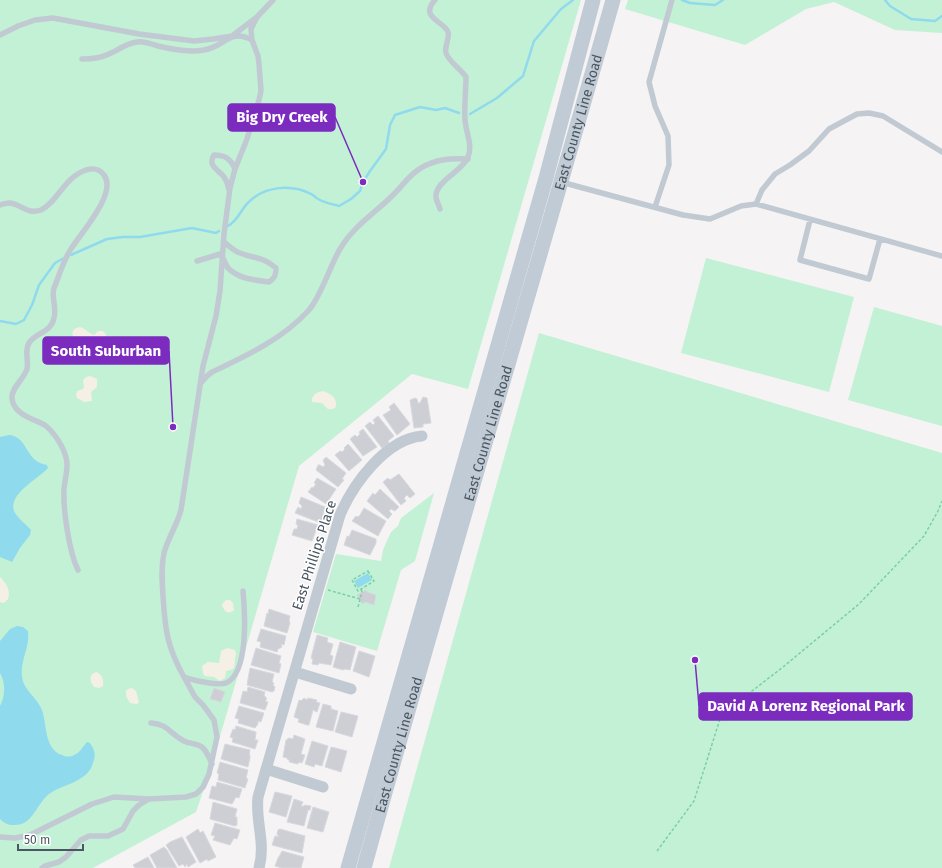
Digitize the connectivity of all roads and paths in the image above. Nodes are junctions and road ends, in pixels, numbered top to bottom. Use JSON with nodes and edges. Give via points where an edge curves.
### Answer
{"nodes":[{"id":1,"x":273,"y":0,"type":"edge"},
{"id":2,"x":435,"y":0,"type":"edge"},
{"id":3,"x":593,"y":0,"type":"edge"},
{"id":4,"x":613,"y":0,"type":"edge"},
{"id":5,"x":672,"y":0,"type":"edge"},
{"id":6,"x":257,"y":17,"type":"junction"},
{"id":7,"x":0,"y":36,"type":"edge"},
{"id":8,"x":232,"y":36,"type":"junction"},
{"id":9,"x":252,"y":40,"type":"junction"},
{"id":10,"x":82,"y":59,"type":"dead end"},
{"id":11,"x":942,"y":152,"type":"edge"},
{"id":12,"x":468,"y":159,"type":"junction"},
{"id":13,"x":235,"y":169,"type":"junction"},
{"id":14,"x":554,"y":180,"type":"junction"},
{"id":15,"x":230,"y":192,"type":"junction"},
{"id":16,"x":756,"y":204,"type":"junction"},
{"id":17,"x":0,"y":205,"type":"edge"},
{"id":18,"x":655,"y":207,"type":"junction"},
{"id":19,"x":440,"y":209,"type":"dead end"},
{"id":20,"x":810,"y":220,"type":"junction"},
{"id":21,"x":880,"y":239,"type":"junction"},
{"id":22,"x":224,"y":242,"type":"junction"},
{"id":23,"x":222,"y":256,"type":"junction"},
{"id":24,"x":942,"y":256,"type":"edge"},
{"id":25,"x":198,"y":260,"type":"dead end"},
{"id":26,"x":203,"y":369,"type":"junction"},
{"id":27,"x":212,"y":372,"type":"junction"},
{"id":28,"x":200,"y":387,"type":"junction"},
{"id":29,"x":422,"y":436,"type":"dead end"},
{"id":30,"x":942,"y":501,"type":"edge"},
{"id":31,"x":78,"y":570,"type":"dead end"},
{"id":32,"x":319,"y":587,"type":"junction"},
{"id":33,"x":361,"y":589,"type":"junction"},
{"id":34,"x":243,"y":591,"type":"dead end"},
{"id":35,"x":360,"y":599,"type":"junction"},
{"id":36,"x":358,"y":607,"type":"dead end"},
{"id":37,"x":295,"y":672,"type":"junction"},
{"id":38,"x":184,"y":677,"type":"junction"},
{"id":39,"x":351,"y":689,"type":"dead end"},
{"id":40,"x":151,"y":722,"type":"dead end"},
{"id":41,"x":212,"y":764,"type":"junction"},
{"id":42,"x":266,"y":770,"type":"junction"},
{"id":43,"x":323,"y":787,"type":"dead end"},
{"id":44,"x":149,"y":799,"type":"junction"},
{"id":45,"x":0,"y":838,"type":"edge"},
{"id":46,"x":657,"y":852,"type":"dead end"},
{"id":47,"x":42,"y":868,"type":"edge"},
{"id":48,"x":259,"y":868,"type":"edge"},
{"id":49,"x":348,"y":868,"type":"edge"},
{"id":50,"x":364,"y":868,"type":"edge"}],
"edges":[{"from":1,"to":6,"type":"lane"},
{"from":2,"to":12,"type":"lane","via":[[430,9],[431,14],[448,32],[446,53],[466,77],[465,121],[470,144]]},
{"from":3,"to":14,"type":"main road","name":"East County Line Road"},
{"from":4,"to":14,"type":"main road","name":"East County Line Road"},
{"from":5,"to":18,"type":"lane","via":[[650,82],[655,106],[668,136],[669,165]]},
{"from":6,"to":8,"type":"lane"},
{"from":6,"to":9,"type":"lane","via":[[251,29]]},
{"from":7,"to":8,"type":"lane","via":[[35,20],[53,18],[194,41]]},
{"from":8,"to":9,"type":"lane","via":[[245,36]]},
{"from":8,"to":10,"type":"lane","via":[[203,51],[137,42],[126,44],[109,54]]},
{"from":9,"to":13,"type":"lane","via":[[258,56],[261,91],[256,113]]},
{"from":11,"to":16,"type":"lane","via":[[883,116],[857,114],[830,129],[809,151],[775,174],[762,190]]},
{"from":12,"to":19,"type":"lane","via":[[437,191]]},
{"from":12,"to":27,"type":"lane","via":[[440,160],[411,175],[349,234],[310,309],[301,319],[248,355]]},
{"from":13,"to":15,"type":"lane"},
{"from":13,"to":15,"type":"lane","via":[[232,162],[223,156],[214,155],[212,158],[213,166],[224,176]]},
{"from":14,"to":18,"type":"lane"},
{"from":14,"to":49,"type":"main road","name":"East County Line Road"},
{"from":14,"to":50,"type":"main road","name":"East County Line Road"},
{"from":15,"to":22,"type":"lane"},
{"from":16,"to":18,"type":"lane","via":[[741,206],[710,219]]},
{"from":16,"to":20,"type":"lane"},
{"from":17,"to":31,"type":"lane","via":[[9,203],[26,210],[40,210],[49,205],[65,185],[83,171],[93,168],[101,170],[106,178],[107,187],[97,210],[70,249],[54,288],[54,318],[50,327],[32,338],[28,344],[27,370],[12,394],[16,409],[54,433],[66,456],[68,468],[64,489],[65,503],[73,559]]},
{"from":20,"to":21,"type":"lane"},
{"from":20,"to":21,"type":"lane","via":[[800,260],[806,262],[869,279]]},
{"from":21,"to":24,"type":"lane"},
{"from":22,"to":23,"type":"lane"},
{"from":22,"to":23,"type":"lane","via":[[237,252],[270,263],[276,268],[276,273],[269,282],[245,279],[228,268]]},
{"from":23,"to":25,"type":"lane","via":[[220,254]]},
{"from":23,"to":26,"type":"lane","via":[[218,304]]},
{"from":26,"to":27,"type":"lane"},
{"from":26,"to":28,"type":"lane"},
{"from":27,"to":28,"type":"lane","via":[[202,381]]},
{"from":28,"to":38,"type":"lane","via":[[181,510],[165,551],[162,574],[165,626],[172,654]]},
{"from":29,"to":32,"type":"street","name":"East Phillips Place","via":[[402,441],[385,453],[351,491],[340,515]]},
{"from":30,"to":46,"type":"path","via":[[924,536],[859,604],[734,705],[720,720],[694,801]]},
{"from":32,"to":35,"type":"path"},
{"from":32,"to":37,"type":"street","name":"East Phillips Place"},
{"from":33,"to":33,"type":"path","via":[[358,590],[352,580],[368,571],[374,581]]},
{"from":33,"to":35,"type":"path"},
{"from":34,"to":38,"type":"lane","via":[[245,633],[239,664],[232,679],[224,684],[213,684]]},
{"from":35,"to":36,"type":"path"},
{"from":37,"to":39,"type":"street"},
{"from":37,"to":42,"type":"street","name":"East Phillips Place"},
{"from":38,"to":41,"type":"lane","via":[[195,697],[214,720],[216,737]]},
{"from":40,"to":41,"type":"lane","via":[[166,726],[185,742],[203,748]]},
{"from":41,"to":44,"type":"lane","via":[[203,787],[196,794]]},
{"from":42,"to":43,"type":"street"},
{"from":42,"to":48,"type":"street","name":"East Phillips Place","via":[[257,805],[262,847]]},
{"from":44,"to":45,"type":"lane","via":[[114,797],[92,804],[30,834],[16,838]]},
{"from":44,"to":47,"type":"lane","via":[[133,811],[123,829],[108,836],[89,836],[81,840],[66,857]]}]}
